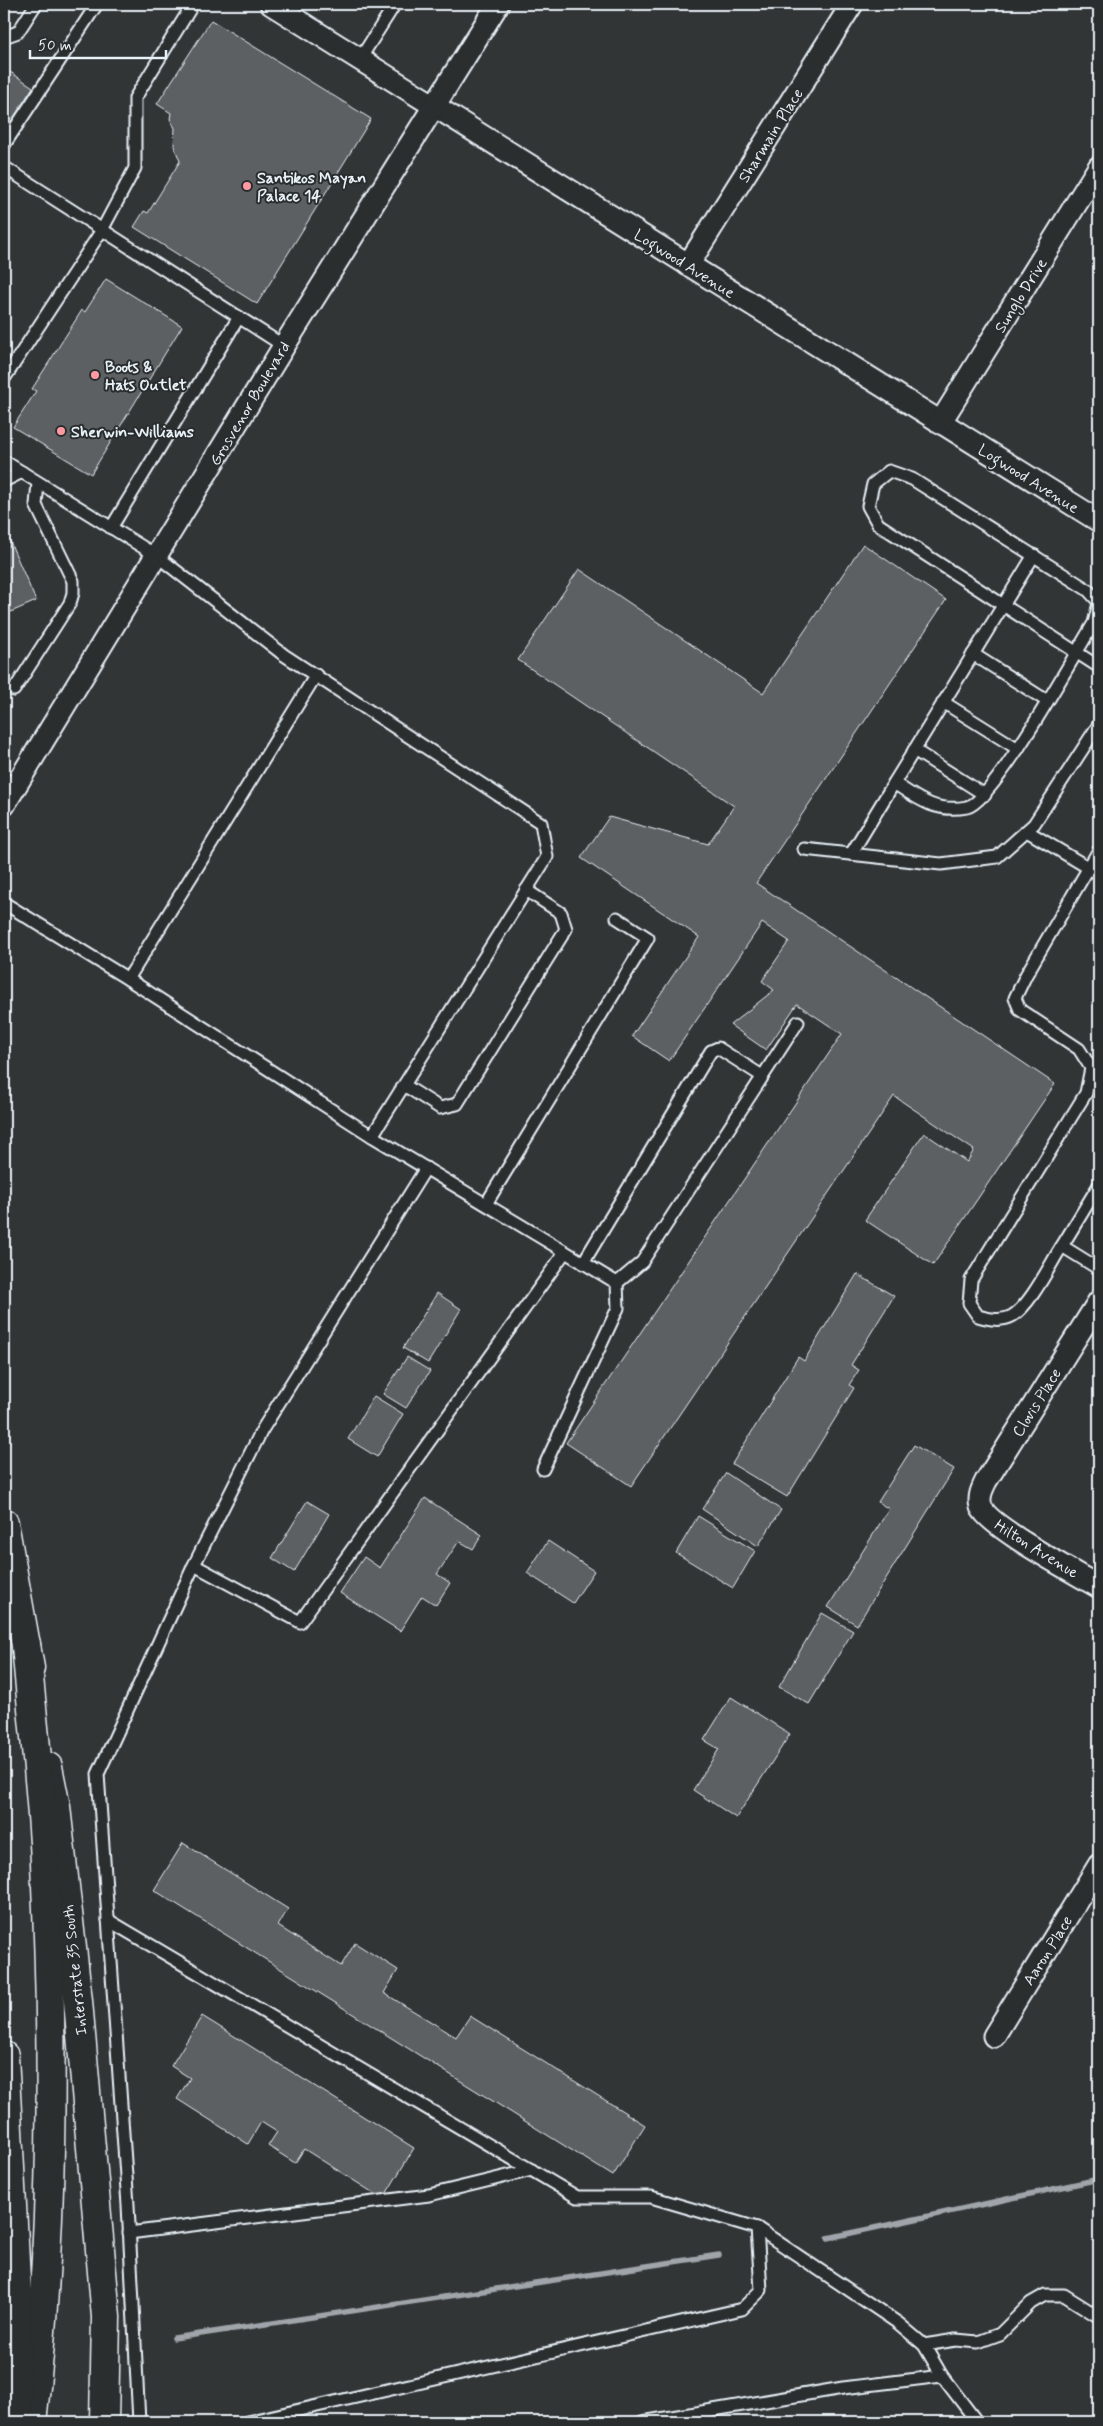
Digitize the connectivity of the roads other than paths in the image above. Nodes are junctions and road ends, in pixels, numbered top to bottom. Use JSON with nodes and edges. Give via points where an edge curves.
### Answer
{"nodes":[{"id":1,"x":36,"y":4,"type":"edge"},
{"id":2,"x":97,"y":4,"type":"edge"},
{"id":3,"x":193,"y":4,"type":"edge"},
{"id":4,"x":274,"y":4,"type":"edge"},
{"id":5,"x":395,"y":4,"type":"edge"},
{"id":6,"x":498,"y":4,"type":"edge"},
{"id":7,"x":852,"y":4,"type":"edge"},
{"id":8,"x":4,"y":37,"type":"edge"},
{"id":9,"x":360,"y":59,"type":"junction"},
{"id":10,"x":434,"y":106,"type":"junction"},
{"id":11,"x":4,"y":145,"type":"edge"},
{"id":12,"x":4,"y":167,"type":"edge"},
{"id":13,"x":1099,"y":167,"type":"edge"},
{"id":14,"x":102,"y":230,"type":"junction"},
{"id":15,"x":688,"y":265,"type":"junction"},
{"id":16,"x":239,"y":317,"type":"junction"},
{"id":17,"x":284,"y":346,"type":"junction"},
{"id":18,"x":4,"y":379,"type":"edge"},
{"id":19,"x":940,"y":423,"type":"junction"},
{"id":20,"x":4,"y":461,"type":"edge"},
{"id":21,"x":22,"y":472,"type":"junction"},
{"id":22,"x":4,"y":481,"type":"edge"},
{"id":23,"x":38,"y":483,"type":"junction"},
{"id":24,"x":1099,"y":522,"type":"edge"},
{"id":25,"x":111,"y":528,"type":"junction"},
{"id":26,"x":1034,"y":555,"type":"junction"},
{"id":27,"x":157,"y":556,"type":"junction"},
{"id":28,"x":1099,"y":602,"type":"edge"},
{"id":29,"x":1003,"y":605,"type":"junction"},
{"id":30,"x":1076,"y":652,"type":"junction"},
{"id":31,"x":973,"y":654,"type":"junction"},
{"id":32,"x":1099,"y":667,"type":"edge"},
{"id":33,"x":316,"y":675,"type":"junction"},
{"id":34,"x":14,"y":690,"type":"dead end"},
{"id":35,"x":1047,"y":701,"type":"junction"},
{"id":36,"x":943,"y":702,"type":"junction"},
{"id":37,"x":1099,"y":724,"type":"edge"},
{"id":38,"x":1018,"y":749,"type":"junction"},
{"id":39,"x":914,"y":750,"type":"junction"},
{"id":40,"x":894,"y":783,"type":"junction"},
{"id":41,"x":985,"y":794,"type":"junction"},
{"id":42,"x":4,"y":805,"type":"edge"},
{"id":43,"x":1027,"y":830,"type":"junction"},
{"id":44,"x":804,"y":849,"type":"dead end"},
{"id":45,"x":1099,"y":850,"type":"edge"},
{"id":46,"x":851,"y":854,"type":"junction"},
{"id":47,"x":1088,"y":867,"type":"junction"},
{"id":48,"x":1099,"y":874,"type":"edge"},
{"id":49,"x":526,"y":890,"type":"junction"},
{"id":50,"x":4,"y":903,"type":"edge"},
{"id":51,"x":617,"y":918,"type":"dead end"},
{"id":52,"x":128,"y":979,"type":"junction"},
{"id":53,"x":798,"y":1022,"type":"dead end"},
{"id":54,"x":762,"y":1076,"type":"junction"},
{"id":55,"x":404,"y":1085,"type":"junction"},
{"id":56,"x":372,"y":1136,"type":"junction"},
{"id":57,"x":426,"y":1168,"type":"junction"},
{"id":58,"x":1099,"y":1185,"type":"edge"},
{"id":59,"x":486,"y":1204,"type":"junction"},
{"id":60,"x":1062,"y":1246,"type":"junction"},
{"id":61,"x":565,"y":1252,"type":"junction"},
{"id":62,"x":583,"y":1263,"type":"junction"},
{"id":63,"x":1099,"y":1269,"type":"edge"},
{"id":64,"x":617,"y":1283,"type":"junction"},
{"id":65,"x":1099,"y":1301,"type":"edge"},
{"id":66,"x":543,"y":1469,"type":"dead end"},
{"id":67,"x":980,"y":1505,"type":"joint"},
{"id":68,"x":4,"y":1523,"type":"edge"},
{"id":69,"x":194,"y":1565,"type":"junction"},
{"id":70,"x":1099,"y":1586,"type":"edge"},
{"id":71,"x":26,"y":1644,"type":"junction"},
{"id":72,"x":1099,"y":1864,"type":"edge"},
{"id":73,"x":108,"y":1920,"type":"junction"},
{"id":74,"x":994,"y":2036,"type":"dead end"},
{"id":75,"x":4,"y":2056,"type":"edge"},
{"id":76,"x":532,"y":2170,"type":"junction"},
{"id":77,"x":757,"y":2228,"type":"junction"},
{"id":78,"x":130,"y":2233,"type":"junction"},
{"id":79,"x":1099,"y":2317,"type":"edge"},
{"id":80,"x":924,"y":2345,"type":"junction"},
{"id":81,"x":942,"y":2376,"type":"junction"},
{"id":82,"x":18,"y":2422,"type":"edge"},
{"id":83,"x":32,"y":2422,"type":"edge"},
{"id":84,"x":104,"y":2422,"type":"edge"},
{"id":85,"x":139,"y":2422,"type":"edge"},
{"id":86,"x":247,"y":2422,"type":"edge"},
{"id":87,"x":642,"y":2422,"type":"edge"},
{"id":88,"x":977,"y":2422,"type":"edge"}],
"edges":[{"from":1,"to":8,"type":"lane","via":[[18,32]]},
{"from":2,"to":11,"type":"lane"},
{"from":3,"to":14,"type":"lane","via":[[135,98],[135,168]]},
{"from":4,"to":9,"type":"street","name":"Logwood Avenue"},
{"from":5,"to":9,"type":"lane"},
{"from":6,"to":10,"type":"street","name":"Grosvenor Boulevard"},
{"from":7,"to":15,"type":"street","name":"Sharmain Place"},
{"from":9,"to":10,"type":"street","name":"Logwood Avenue"},
{"from":10,"to":15,"type":"street","name":"Logwood Avenue"},
{"from":10,"to":17,"type":"street","name":"Grosvenor Boulevard"},
{"from":12,"to":14,"type":"lane"},
{"from":13,"to":19,"type":"street","name":"Sunglo Drive"},
{"from":14,"to":16,"type":"lane"},
{"from":14,"to":18,"type":"lane"},
{"from":15,"to":19,"type":"street","name":"Logwood Avenue"},
{"from":16,"to":17,"type":"lane"},
{"from":16,"to":25,"type":"lane"},
{"from":17,"to":27,"type":"street","name":"Grosvenor Boulevard"},
{"from":19,"to":24,"type":"street","name":"Logwood Avenue"},
{"from":20,"to":21,"type":"lane"},
{"from":21,"to":22,"type":"lane"},
{"from":21,"to":23,"type":"lane"},
{"from":23,"to":25,"type":"lane"},
{"from":23,"to":34,"type":"lane","via":[[36,505],[73,581],[74,593]]},
{"from":25,"to":27,"type":"lane"},
{"from":26,"to":28,"type":"lane","via":[[1088,590]]},
{"from":26,"to":29,"type":"lane"},
{"from":26,"to":29,"type":"lane","via":[[912,479],[889,471],[873,484],[868,506],[878,524]]},
{"from":27,"to":33,"type":"lane","via":[[284,655]]},
{"from":27,"to":42,"type":"street","name":"Grosvenor Boulevard"},
{"from":28,"to":30,"type":"lane","via":[[1094,623]]},
{"from":29,"to":30,"type":"lane"},
{"from":29,"to":31,"type":"lane"},
{"from":30,"to":32,"type":"lane"},
{"from":30,"to":35,"type":"lane"},
{"from":31,"to":35,"type":"lane"},
{"from":31,"to":36,"type":"lane"},
{"from":33,"to":49,"type":"lane","via":[[541,823],[547,857]]},
{"from":33,"to":52,"type":"lane"},
{"from":35,"to":38,"type":"lane"},
{"from":36,"to":38,"type":"lane"},
{"from":36,"to":39,"type":"lane"},
{"from":37,"to":43,"type":"lane"},
{"from":38,"to":41,"type":"lane"},
{"from":39,"to":40,"type":"lane"},
{"from":39,"to":41,"type":"lane"},
{"from":40,"to":41,"type":"lane","via":[[925,804],[945,808],[969,807]]},
{"from":40,"to":46,"type":"lane"},
{"from":43,"to":46,"type":"lane","via":[[997,857],[941,864]]},
{"from":43,"to":47,"type":"lane"},
{"from":44,"to":46,"type":"lane"},
{"from":45,"to":47,"type":"lane"},
{"from":47,"to":48,"type":"lane"},
{"from":47,"to":60,"type":"lane","via":[[1015,998],[1020,1010],[1079,1049],[1091,1068],[1086,1093],[971,1280],[970,1303],[978,1316],[993,1320],[1012,1316],[1024,1305]]},
{"from":49,"to":55,"type":"lane"},
{"from":49,"to":55,"type":"lane","via":[[561,913],[566,929],[457,1104],[440,1108]]},
{"from":50,"to":52,"type":"lane"},
{"from":51,"to":59,"type":"lane","via":[[648,938]]},
{"from":52,"to":56,"type":"lane"},
{"from":53,"to":54,"type":"lane"},
{"from":54,"to":62,"type":"lane","via":[[718,1048],[711,1051]]},
{"from":54,"to":64,"type":"lane","via":[[642,1262]]},
{"from":55,"to":56,"type":"lane"},
{"from":56,"to":57,"type":"lane"},
{"from":57,"to":59,"type":"lane"},
{"from":57,"to":69,"type":"lane","via":[[262,1430]]},
{"from":58,"to":60,"type":"lane"},
{"from":59,"to":61,"type":"lane"},
{"from":60,"to":63,"type":"lane"},
{"from":61,"to":62,"type":"lane"},
{"from":61,"to":69,"type":"lane","via":[[300,1622]]},
{"from":62,"to":64,"type":"lane"},
{"from":64,"to":66,"type":"lane","via":[[618,1308]]},
{"from":65,"to":67,"type":"street","name":"Clovis Place","via":[[986,1481],[980,1493]]},
{"from":67,"to":70,"type":"street","name":"Hilton Avenue","via":[[994,1522]]},
{"from":68,"to":71,"type":"main road","name":"Interstate 35 South"},
{"from":69,"to":73,"type":"lane","via":[[98,1774]]},
{"from":71,"to":83,"type":"main road","via":[[45,1862],[49,2014],[48,2255]]},
{"from":71,"to":84,"type":"main road","name":"Interstate 35 South","via":[[56,1807],[78,2001],[106,2317]]},
{"from":72,"to":74,"type":"street","name":"Aaron Place"},
{"from":73,"to":76,"type":"lane"},
{"from":73,"to":78,"type":"lane"},
{"from":75,"to":82,"type":"main road","via":[[16,2280]]},
{"from":76,"to":77,"type":"lane","via":[[577,2197],[651,2197]]},
{"from":76,"to":78,"type":"lane","via":[[429,2195]]},
{"from":77,"to":80,"type":"lane","via":[[898,2323]]},
{"from":77,"to":86,"type":"lane","via":[[761,2290],[742,2309]]},
{"from":78,"to":85,"type":"lane"},
{"from":79,"to":80,"type":"lane","via":[[1064,2295],[1045,2295],[1000,2334],[978,2342],[956,2340]]},
{"from":80,"to":81,"type":"lane"},
{"from":81,"to":87,"type":"lane","via":[[843,2388]]},
{"from":81,"to":88,"type":"lane"}]}
